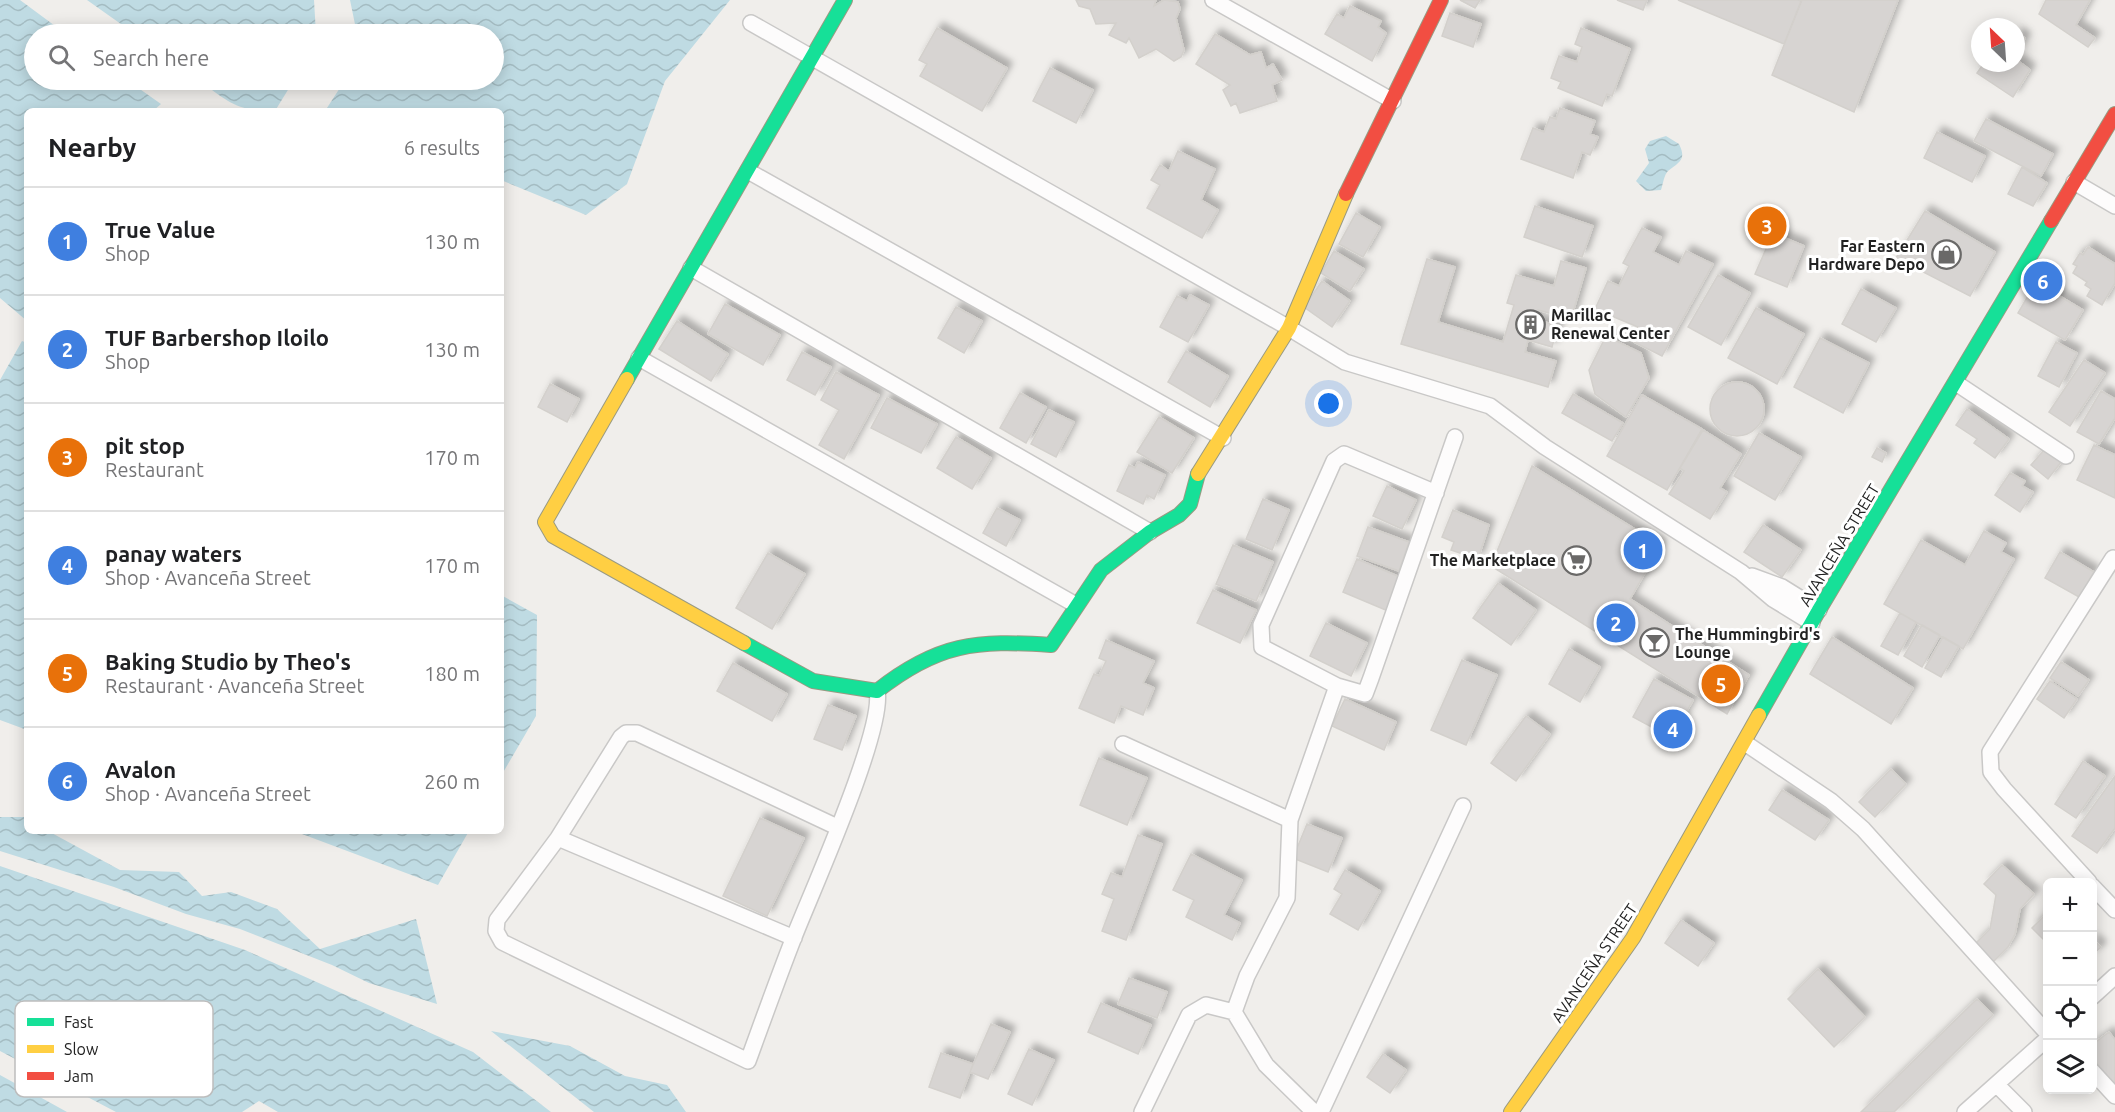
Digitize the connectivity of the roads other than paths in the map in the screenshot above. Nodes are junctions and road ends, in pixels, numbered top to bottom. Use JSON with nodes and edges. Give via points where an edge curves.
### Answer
{"nodes":[{"id":1,"x":845,"y":0,"type":"edge"},
{"id":2,"x":1214,"y":0,"type":"edge"},
{"id":3,"x":1441,"y":0,"type":"edge"},
{"id":4,"x":751,"y":22,"type":"dead end"},
{"id":5,"x":812,"y":57,"type":"junction"},
{"id":6,"x":1393,"y":101,"type":"junction"},
{"id":7,"x":2115,"y":114,"type":"edge"},
{"id":8,"x":748,"y":171,"type":"junction"},
{"id":9,"x":2074,"y":182,"type":"junction"},
{"id":10,"x":2115,"y":206,"type":"edge"},
{"id":11,"x":691,"y":268,"type":"junction"},
{"id":12,"x":1289,"y":327,"type":"junction"},
{"id":13,"x":639,"y":358,"type":"junction"},
{"id":14,"x":1956,"y":383,"type":"junction"},
{"id":15,"x":1455,"y":437,"type":"dead end"},
{"id":16,"x":1223,"y":438,"type":"junction"},
{"id":17,"x":2066,"y":456,"type":"dead end"},
{"id":18,"x":1436,"y":493,"type":"junction"},
{"id":19,"x":1150,"y":532,"type":"junction"},
{"id":20,"x":2113,"y":558,"type":"dead end"},
{"id":21,"x":1076,"y":605,"type":"junction"},
{"id":22,"x":1816,"y":616,"type":"junction"},
{"id":23,"x":1337,"y":686,"type":"junction"},
{"id":24,"x":877,"y":691,"type":"junction"},
{"id":25,"x":1745,"y":743,"type":"junction"},
{"id":26,"x":1123,"y":744,"type":"dead end"},
{"id":27,"x":1463,"y":806,"type":"dead end"},
{"id":28,"x":1290,"y":820,"type":"junction"},
{"id":29,"x":837,"y":827,"type":"junction"},
{"id":30,"x":558,"y":838,"type":"junction"},
{"id":31,"x":2086,"y":878,"type":"edge"},
{"id":32,"x":2097,"y":891,"type":"edge"},
{"id":33,"x":2115,"y":910,"type":"edge"},
{"id":34,"x":794,"y":938,"type":"junction"},
{"id":35,"x":2115,"y":976,"type":"edge"},
{"id":36,"x":2097,"y":992,"type":"edge"},
{"id":37,"x":1234,"y":1012,"type":"junction"},
{"id":38,"x":2043,"y":1030,"type":"edge"},
{"id":39,"x":2044,"y":1040,"type":"edge"},
{"id":40,"x":2097,"y":1076,"type":"edge"},
{"id":41,"x":1997,"y":1085,"type":"junction"},
{"id":42,"x":2115,"y":1096,"type":"edge"},
{"id":43,"x":1142,"y":1112,"type":"edge"},
{"id":44,"x":1314,"y":1112,"type":"edge"},
{"id":45,"x":1321,"y":1112,"type":"edge"},
{"id":46,"x":1511,"y":1112,"type":"edge"},
{"id":47,"x":1965,"y":1112,"type":"edge"},
{"id":48,"x":2024,"y":1112,"type":"edge"}],
"edges":[{"from":1,"to":5,"type":"street"},
{"from":2,"to":6,"type":"street"},
{"from":3,"to":6,"type":"street"},
{"from":4,"to":5,"type":"street"},
{"from":5,"to":8,"type":"street"},
{"from":5,"to":12,"type":"street"},
{"from":6,"to":12,"type":"street","via":[[1339,208]]},
{"from":7,"to":9,"type":"street","name":"AVANCEÑA STREET"},
{"from":8,"to":11,"type":"street"},
{"from":8,"to":16,"type":"street"},
{"from":9,"to":10,"type":"street"},
{"from":9,"to":14,"type":"street","name":"AVANCEÑA STREET"},
{"from":11,"to":13,"type":"street"},
{"from":11,"to":19,"type":"street"},
{"from":12,"to":16,"type":"street"},
{"from":12,"to":22,"type":"street","via":[[1345,362],[1490,405],[1545,447],[1741,572],[1782,587]]},
{"from":13,"to":21,"type":"street"},
{"from":13,"to":24,"type":"street","via":[[545,522],[553,536],[813,681]]},
{"from":14,"to":17,"type":"street"},
{"from":14,"to":22,"type":"street","name":"AVANCEÑA STREET"},
{"from":15,"to":18,"type":"street"},
{"from":16,"to":19,"type":"street","via":[[1195,479],[1190,504]]},
{"from":18,"to":23,"type":"street","via":[[1365,694]]},
{"from":18,"to":23,"type":"street","via":[[1344,454],[1334,461],[1260,634],[1263,646]]},
{"from":19,"to":21,"type":"street","via":[[1101,570]]},
{"from":20,"to":31,"type":"street","via":[[1990,752],[1991,772]]},
{"from":21,"to":24,"type":"street","via":[[1050,645],[975,643],[921,658]]},
{"from":22,"to":25,"type":"street","name":"AVANCEÑA STREET"},
{"from":23,"to":28,"type":"street"},
{"from":24,"to":29,"type":"street","via":[[876,724]]},
{"from":25,"to":38,"type":"street","via":[[1831,801],[1863,829]]},
{"from":25,"to":46,"type":"street","name":"AVANCEÑA STREET","via":[[1633,938]]},
{"from":26,"to":28,"type":"street"},
{"from":27,"to":45,"type":"street"},
{"from":28,"to":37,"type":"street","via":[[1287,898],[1246,976]]},
{"from":29,"to":30,"type":"street","via":[[632,732],[621,736]]},
{"from":29,"to":34,"type":"street"},
{"from":30,"to":34,"type":"street"},
{"from":30,"to":34,"type":"street","via":[[497,920],[496,931],[502,942],[748,1061]]},
{"from":32,"to":33,"type":"street"},
{"from":35,"to":36,"type":"street"},
{"from":37,"to":43,"type":"street","via":[[1206,1005],[1189,1015]]},
{"from":37,"to":44,"type":"street","via":[[1266,1065]]},
{"from":39,"to":41,"type":"street"},
{"from":40,"to":42,"type":"street"},
{"from":41,"to":47,"type":"street"},
{"from":41,"to":48,"type":"street"}]}
